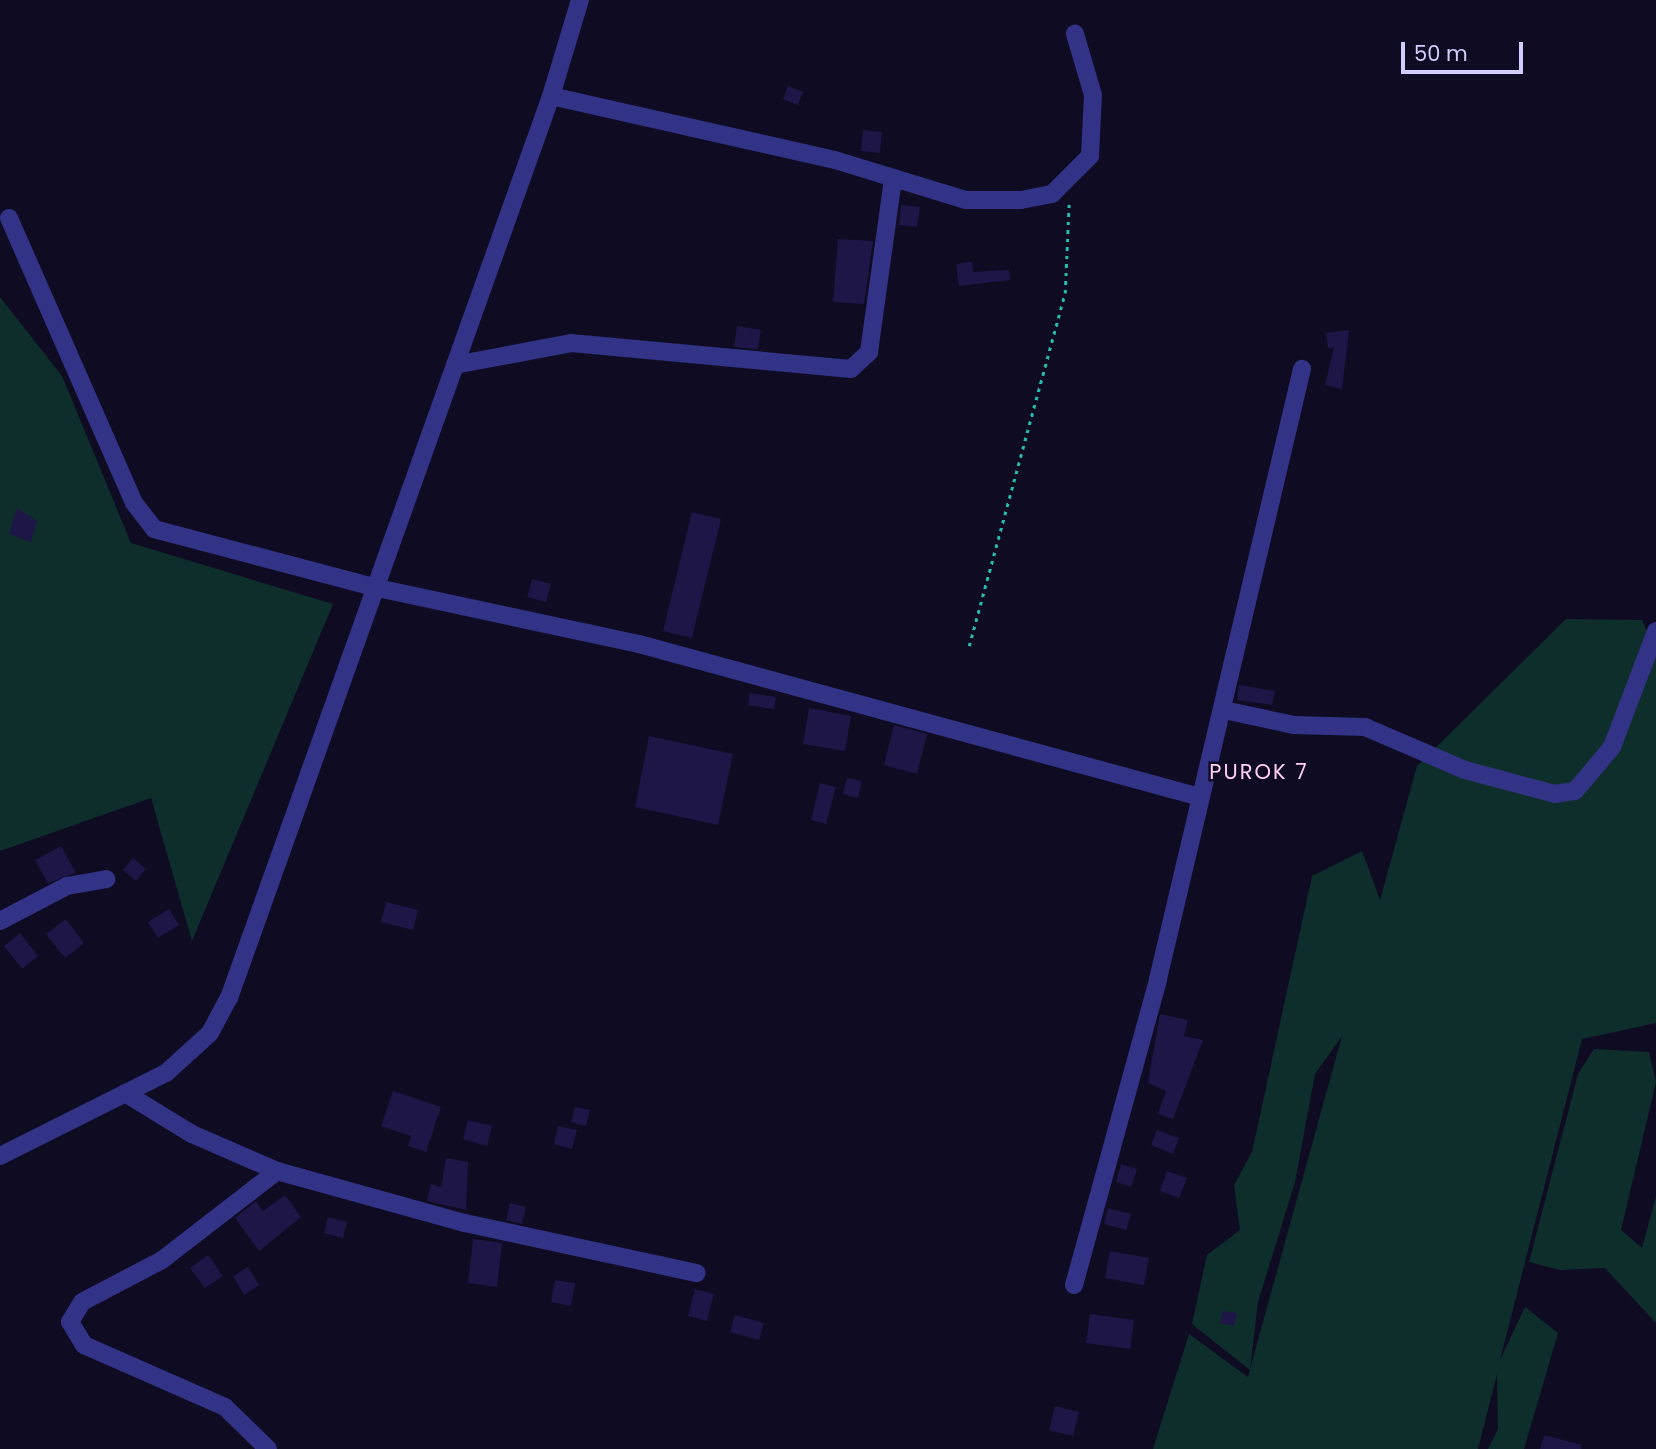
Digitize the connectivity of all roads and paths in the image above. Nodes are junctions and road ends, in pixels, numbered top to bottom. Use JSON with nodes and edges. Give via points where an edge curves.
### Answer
{"nodes":[{"id":1,"x":580,"y":0,"type":"edge"},
{"id":2,"x":1075,"y":34,"type":"dead end"},
{"id":3,"x":551,"y":96,"type":"junction"},
{"id":4,"x":893,"y":178,"type":"junction"},
{"id":5,"x":1069,"y":184,"type":"junction"},
{"id":6,"x":9,"y":218,"type":"dead end"},
{"id":7,"x":455,"y":365,"type":"junction"},
{"id":8,"x":1302,"y":369,"type":"dead end"},
{"id":9,"x":373,"y":587,"type":"junction"},
{"id":10,"x":1656,"y":631,"type":"edge"},
{"id":11,"x":969,"y":646,"type":"dead end"},
{"id":12,"x":1224,"y":710,"type":"junction"},
{"id":13,"x":1200,"y":797,"type":"junction"},
{"id":14,"x":106,"y":879,"type":"dead end"},
{"id":15,"x":0,"y":921,"type":"edge"},
{"id":16,"x":125,"y":1093,"type":"junction"},
{"id":17,"x":0,"y":1156,"type":"edge"},
{"id":18,"x":277,"y":1171,"type":"junction"},
{"id":19,"x":697,"y":1273,"type":"dead end"},
{"id":20,"x":1074,"y":1285,"type":"dead end"},
{"id":21,"x":268,"y":1449,"type":"edge"}],
"edges":[{"from":1,"to":3,"type":"street"},
{"from":2,"to":5,"type":"street","via":[[1096,123],[1090,156]]},
{"from":3,"to":4,"type":"street"},
{"from":3,"to":7,"type":"street"},
{"from":4,"to":5,"type":"street","via":[[988,202],[1052,194]]},
{"from":4,"to":7,"type":"street","via":[[869,352],[851,369],[582,343]]},
{"from":5,"to":11,"type":"path","via":[[1065,293]]},
{"from":6,"to":9,"type":"street","via":[[144,520],[170,535]]},
{"from":7,"to":9,"type":"street"},
{"from":8,"to":12,"type":"street"},
{"from":9,"to":13,"type":"street","via":[[639,644]]},
{"from":9,"to":16,"type":"street","via":[[229,998],[190,1054]]},
{"from":10,"to":12,"type":"street","via":[[1612,747],[1575,791],[1555,794],[1465,770],[1365,727],[1294,724]]},
{"from":12,"to":13,"type":"street"},
{"from":13,"to":20,"type":"street","via":[[1123,1114]]},
{"from":14,"to":15,"type":"street","via":[[67,886]]},
{"from":16,"to":17,"type":"street"},
{"from":16,"to":18,"type":"street","via":[[192,1134]]},
{"from":18,"to":19,"type":"street","via":[[465,1223]]},
{"from":18,"to":21,"type":"street","via":[[162,1260],[82,1302],[70,1322],[83,1345],[225,1407]]}]}
